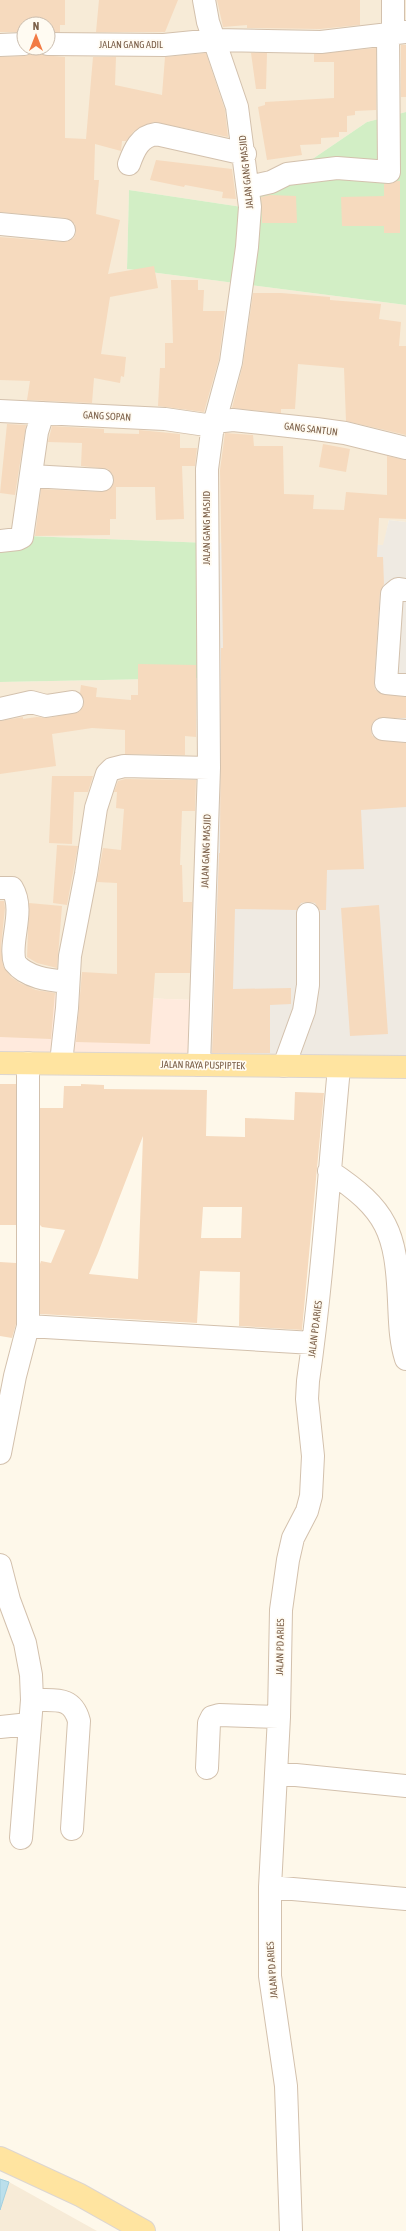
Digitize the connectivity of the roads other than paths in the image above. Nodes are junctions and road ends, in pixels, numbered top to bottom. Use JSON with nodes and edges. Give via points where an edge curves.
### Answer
{"nodes":[{"id":1,"x":204,"y":0,"type":"edge"},
{"id":2,"x":393,"y":0,"type":"edge"},
{"id":3,"x":396,"y":33,"type":"edge"},
{"id":4,"x":214,"y":40,"type":"junction"},
{"id":5,"x":16,"y":44,"type":"edge"},
{"id":6,"x":56,"y":44,"type":"edge"},
{"id":7,"x":0,"y":45,"type":"edge"},
{"id":8,"x":245,"y":154,"type":"junction"},
{"id":9,"x":129,"y":164,"type":"dead end"},
{"id":10,"x":249,"y":187,"type":"junction"},
{"id":11,"x":0,"y":224,"type":"edge"},
{"id":12,"x":64,"y":230,"type":"dead end"},
{"id":13,"x":0,"y":411,"type":"edge"},
{"id":14,"x":43,"y":413,"type":"junction"},
{"id":15,"x":214,"y":424,"type":"junction"},
{"id":16,"x":406,"y":448,"type":"edge"},
{"id":17,"x":31,"y":476,"type":"junction"},
{"id":18,"x":102,"y":480,"type":"dead end"},
{"id":19,"x":0,"y":541,"type":"edge"},
{"id":20,"x":406,"y":590,"type":"edge"},
{"id":21,"x":398,"y":638,"type":"edge"},
{"id":22,"x":406,"y":685,"type":"edge"},
{"id":23,"x":72,"y":702,"type":"dead end"},
{"id":24,"x":0,"y":709,"type":"edge"},
{"id":25,"x":382,"y":729,"type":"dead end"},
{"id":26,"x":406,"y":731,"type":"edge"},
{"id":27,"x":209,"y":768,"type":"junction"},
{"id":28,"x":0,"y":888,"type":"edge"},
{"id":29,"x":308,"y":914,"type":"dead end"},
{"id":30,"x":68,"y":982,"type":"junction"},
{"id":31,"x":28,"y":1062,"type":"junction"},
{"id":32,"x":0,"y":1063,"type":"edge"},
{"id":33,"x":61,"y":1063,"type":"junction"},
{"id":34,"x":199,"y":1065,"type":"junction"},
{"id":35,"x":284,"y":1066,"type":"junction"},
{"id":36,"x":406,"y":1067,"type":"edge"},
{"id":37,"x":339,"y":1068,"type":"junction"},
{"id":38,"x":329,"y":1171,"type":"junction"},
{"id":39,"x":28,"y":1326,"type":"junction"},
{"id":40,"x":313,"y":1343,"type":"junction"},
{"id":41,"x":406,"y":1359,"type":"edge"},
{"id":42,"x":0,"y":1453,"type":"edge"},
{"id":43,"x":0,"y":1565,"type":"edge"},
{"id":44,"x":32,"y":1700,"type":"junction"},
{"id":45,"x":279,"y":1717,"type":"junction"},
{"id":46,"x":29,"y":1724,"type":"junction"},
{"id":47,"x":0,"y":1727,"type":"edge"},
{"id":48,"x":207,"y":1768,"type":"dead end"},
{"id":49,"x":276,"y":1772,"type":"junction"},
{"id":50,"x":406,"y":1786,"type":"edge"},
{"id":51,"x":72,"y":1829,"type":"dead end"},
{"id":52,"x":21,"y":1838,"type":"dead end"},
{"id":53,"x":270,"y":1887,"type":"junction"},
{"id":54,"x":406,"y":1899,"type":"edge"},
{"id":55,"x":0,"y":2158,"type":"edge"},
{"id":56,"x":144,"y":2231,"type":"edge"},
{"id":57,"x":291,"y":2231,"type":"edge"}],
"edges":[{"from":1,"to":4,"type":"street","name":"JALAN GANG MASJID"},
{"from":2,"to":3,"type":"street"},
{"from":3,"to":4,"type":"street","name":"JALAN GANG ADIL","via":[[321,42]]},
{"from":3,"to":10,"type":"street","via":[[389,172],[337,168],[287,174],[271,182]]},
{"from":4,"to":6,"type":"street","name":"JALAN GANG ADIL","via":[[164,45]]},
{"from":4,"to":8,"type":"street","name":"JALAN GANG MASJID","via":[[237,106]]},
{"from":5,"to":7,"type":"street"},
{"from":8,"to":9,"type":"street","via":[[156,134],[143,139]]},
{"from":8,"to":10,"type":"street","name":"JALAN GANG MASJID"},
{"from":10,"to":15,"type":"street","name":"JALAN GANG MASJID","via":[[250,218],[242,282],[230,362]]},
{"from":11,"to":12,"type":"street"},
{"from":13,"to":14,"type":"street","name":"GANG SOPAN"},
{"from":14,"to":15,"type":"street","name":"GANG SOPAN"},
{"from":14,"to":17,"type":"street","via":[[37,432]]},
{"from":15,"to":16,"type":"street","name":"GANG SANTUN","via":[[233,420],[316,429]]},
{"from":15,"to":27,"type":"street","name":"JALAN GANG MASJID","via":[[208,449],[206,499]]},
{"from":17,"to":18,"type":"street"},
{"from":17,"to":19,"type":"street","via":[[22,537]]},
{"from":20,"to":21,"type":"street","via":[[398,589],[392,594]]},
{"from":21,"to":22,"type":"street","via":[[386,683]]},
{"from":23,"to":24,"type":"street","via":[[46,706],[31,702]]},
{"from":25,"to":26,"type":"street"},
{"from":27,"to":30,"type":"street","via":[[124,766],[112,769],[107,774],[96,808],[70,956]]},
{"from":27,"to":34,"type":"street","name":"JALAN GANG MASJID"},
{"from":28,"to":30,"type":"street","via":[[12,888],[16,896],[15,963],[22,970],[37,977]]},
{"from":29,"to":35,"type":"street","via":[[308,985],[304,1011]]},
{"from":30,"to":33,"type":"street"},
{"from":31,"to":32,"type":"main road","name":"JALAN RAYA PUSPIPTEK"},
{"from":31,"to":33,"type":"main road","name":"JALAN RAYA PUSPIPTEK"},
{"from":31,"to":39,"type":"street"},
{"from":33,"to":34,"type":"main road","name":"JALAN RAYA PUSPIPTEK"},
{"from":34,"to":35,"type":"main road","name":"JALAN RAYA PUSPIPTEK"},
{"from":35,"to":37,"type":"main road","name":"JALAN RAYA PUSPIPTEK"},
{"from":36,"to":37,"type":"main road","name":"JALAN RAYA PUSPIPTEK"},
{"from":37,"to":38,"type":"street","name":"JALAN PD ARIES"},
{"from":38,"to":40,"type":"street","name":"JALAN PD ARIES","via":[[325,1245]]},
{"from":38,"to":41,"type":"street","via":[[355,1189],[386,1225],[394,1245],[397,1265],[400,1332]]},
{"from":39,"to":40,"type":"street"},
{"from":39,"to":42,"type":"street","via":[[14,1376]]},
{"from":40,"to":45,"type":"street","name":"JALAN PD ARIES","via":[[307,1399],[313,1456],[311,1496],[307,1511],[293,1538],[288,1560],[281,1610]]},
{"from":43,"to":44,"type":"street","via":[[29,1659]]},
{"from":44,"to":46,"type":"street"},
{"from":44,"to":51,"type":"street","via":[[69,1702],[76,1709],[78,1720]]},
{"from":45,"to":48,"type":"street","via":[[212,1717],[209,1723]]},
{"from":45,"to":49,"type":"street","name":"JALAN PD ARIES"},
{"from":46,"to":47,"type":"street"},
{"from":46,"to":52,"type":"street"},
{"from":49,"to":50,"type":"street"},
{"from":49,"to":53,"type":"street","name":"JALAN PD ARIES"},
{"from":53,"to":54,"type":"street"},
{"from":53,"to":57,"type":"street","name":"JALAN PD ARIES","via":[[270,1976],[286,2086]]},
{"from":55,"to":56,"type":"main road","via":[[80,2195]]}]}
